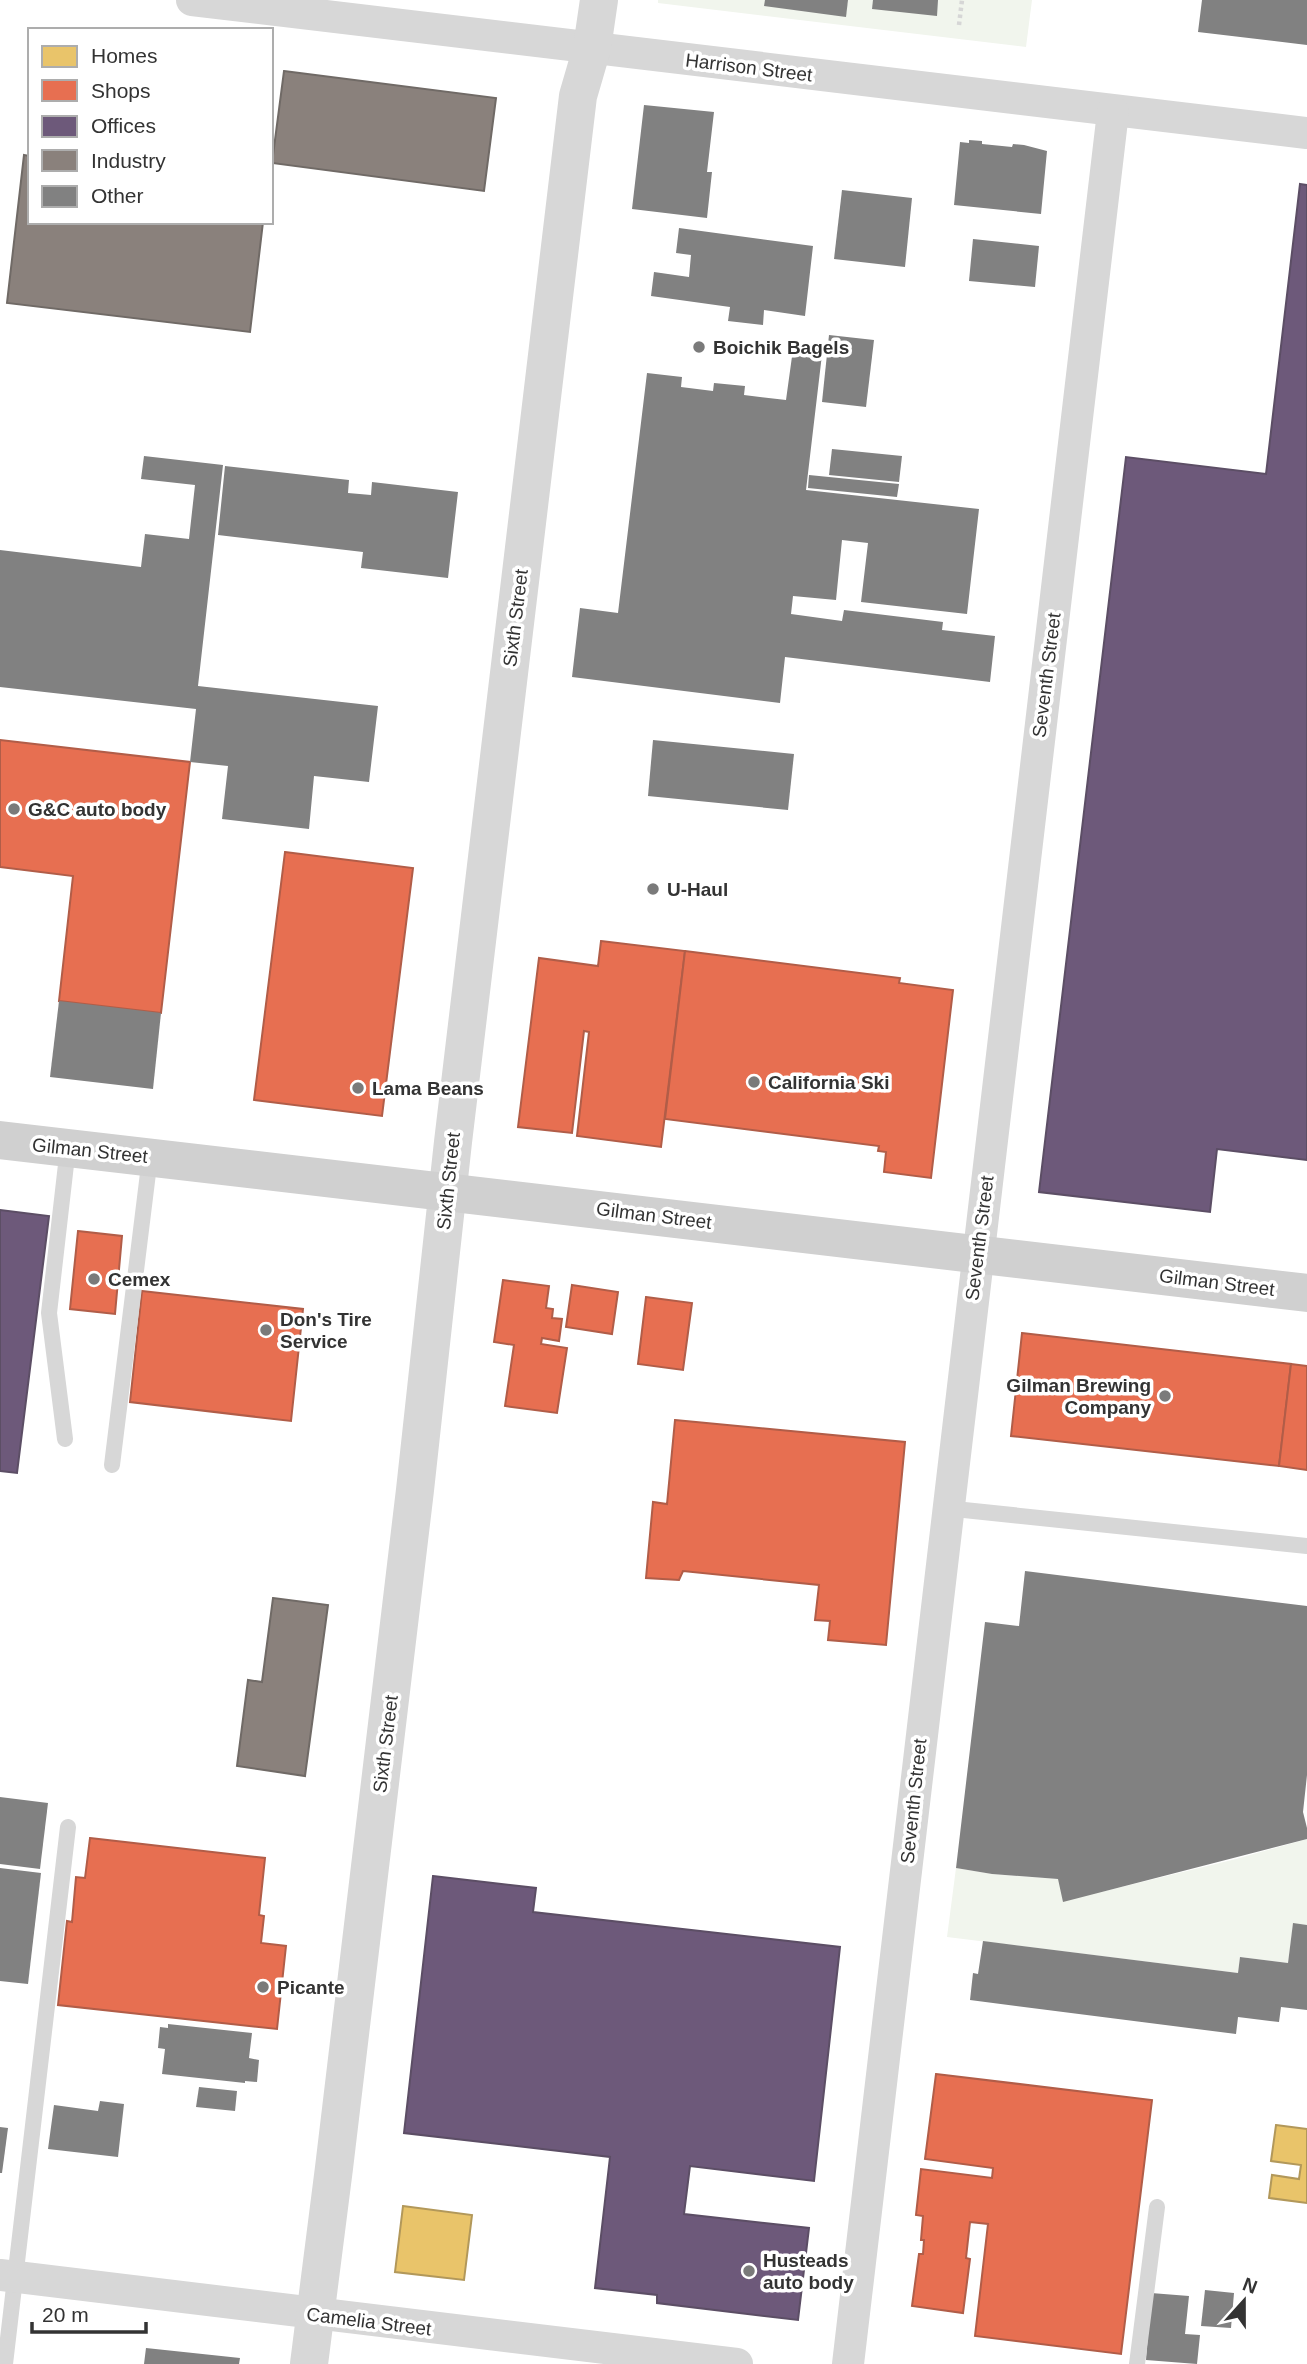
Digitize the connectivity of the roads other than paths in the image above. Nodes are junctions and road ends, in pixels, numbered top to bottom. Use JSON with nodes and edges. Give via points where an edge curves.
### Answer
{"nodes":[{"id":1,"x":192,"y":0,"type":"edge"},
{"id":2,"x":598,"y":0,"type":"edge"},
{"id":3,"x":592,"y":48,"type":"junction"},
{"id":4,"x":1113,"y":111,"type":"junction"},
{"id":5,"x":1307,"y":134,"type":"edge"},
{"id":6,"x":0,"y":1140,"type":"edge"},
{"id":7,"x":68,"y":1147,"type":"junction"},
{"id":8,"x":150,"y":1157,"type":"junction"},
{"id":9,"x":447,"y":1191,"type":"junction"},
{"id":10,"x":977,"y":1254,"type":"junction"},
{"id":11,"x":1307,"y":1293,"type":"edge"},
{"id":12,"x":65,"y":1439,"type":"dead end"},
{"id":13,"x":112,"y":1465,"type":"dead end"},
{"id":14,"x":945,"y":1508,"type":"junction"},
{"id":15,"x":1307,"y":1546,"type":"edge"},
{"id":16,"x":68,"y":1827,"type":"dead end"},
{"id":17,"x":1157,"y":2207,"type":"dead end"},
{"id":18,"x":7,"y":2276,"type":"edge"},
{"id":19,"x":314,"y":2314,"type":"junction"},
{"id":20,"x":5,"y":2364,"type":"edge"},
{"id":21,"x":309,"y":2364,"type":"edge"},
{"id":22,"x":737,"y":2364,"type":"edge"},
{"id":23,"x":848,"y":2364,"type":"edge"},
{"id":24,"x":1137,"y":2364,"type":"edge"}],
"edges":[{"from":1,"to":3,"type":"street","name":"Harrison Street"},
{"from":2,"to":3,"type":"street","name":"Sixth Street"},
{"from":3,"to":4,"type":"street","name":"Harrison Street"},
{"from":3,"to":9,"type":"street","name":"Sixth Street","via":[[576,110]]},
{"from":4,"to":5,"type":"street","name":"Harrison Street"},
{"from":4,"to":10,"type":"street","name":"Seventh Street"},
{"from":6,"to":7,"type":"main road","name":"Gilman Street"},
{"from":7,"to":8,"type":"main road","name":"Gilman Street"},
{"from":7,"to":12,"type":"lane","via":[[49,1313]]},
{"from":8,"to":9,"type":"main road","name":"Gilman Street"},
{"from":8,"to":13,"type":"lane"},
{"from":9,"to":10,"type":"main road","name":"Gilman Street"},
{"from":9,"to":19,"type":"street","name":"Sixth Street","via":[[414,1502]]},
{"from":10,"to":11,"type":"main road","name":"Gilman Street"},
{"from":10,"to":14,"type":"street","name":"Seventh Street"},
{"from":14,"to":15,"type":"lane"},
{"from":14,"to":23,"type":"street","name":"Seventh Street"},
{"from":16,"to":18,"type":"lane"},
{"from":17,"to":24,"type":"lane"},
{"from":18,"to":19,"type":"street","name":"Camelia Street"},
{"from":18,"to":20,"type":"lane"},
{"from":19,"to":21,"type":"street","name":"Sixth Street"},
{"from":19,"to":22,"type":"street","name":"Camelia Street"}]}
